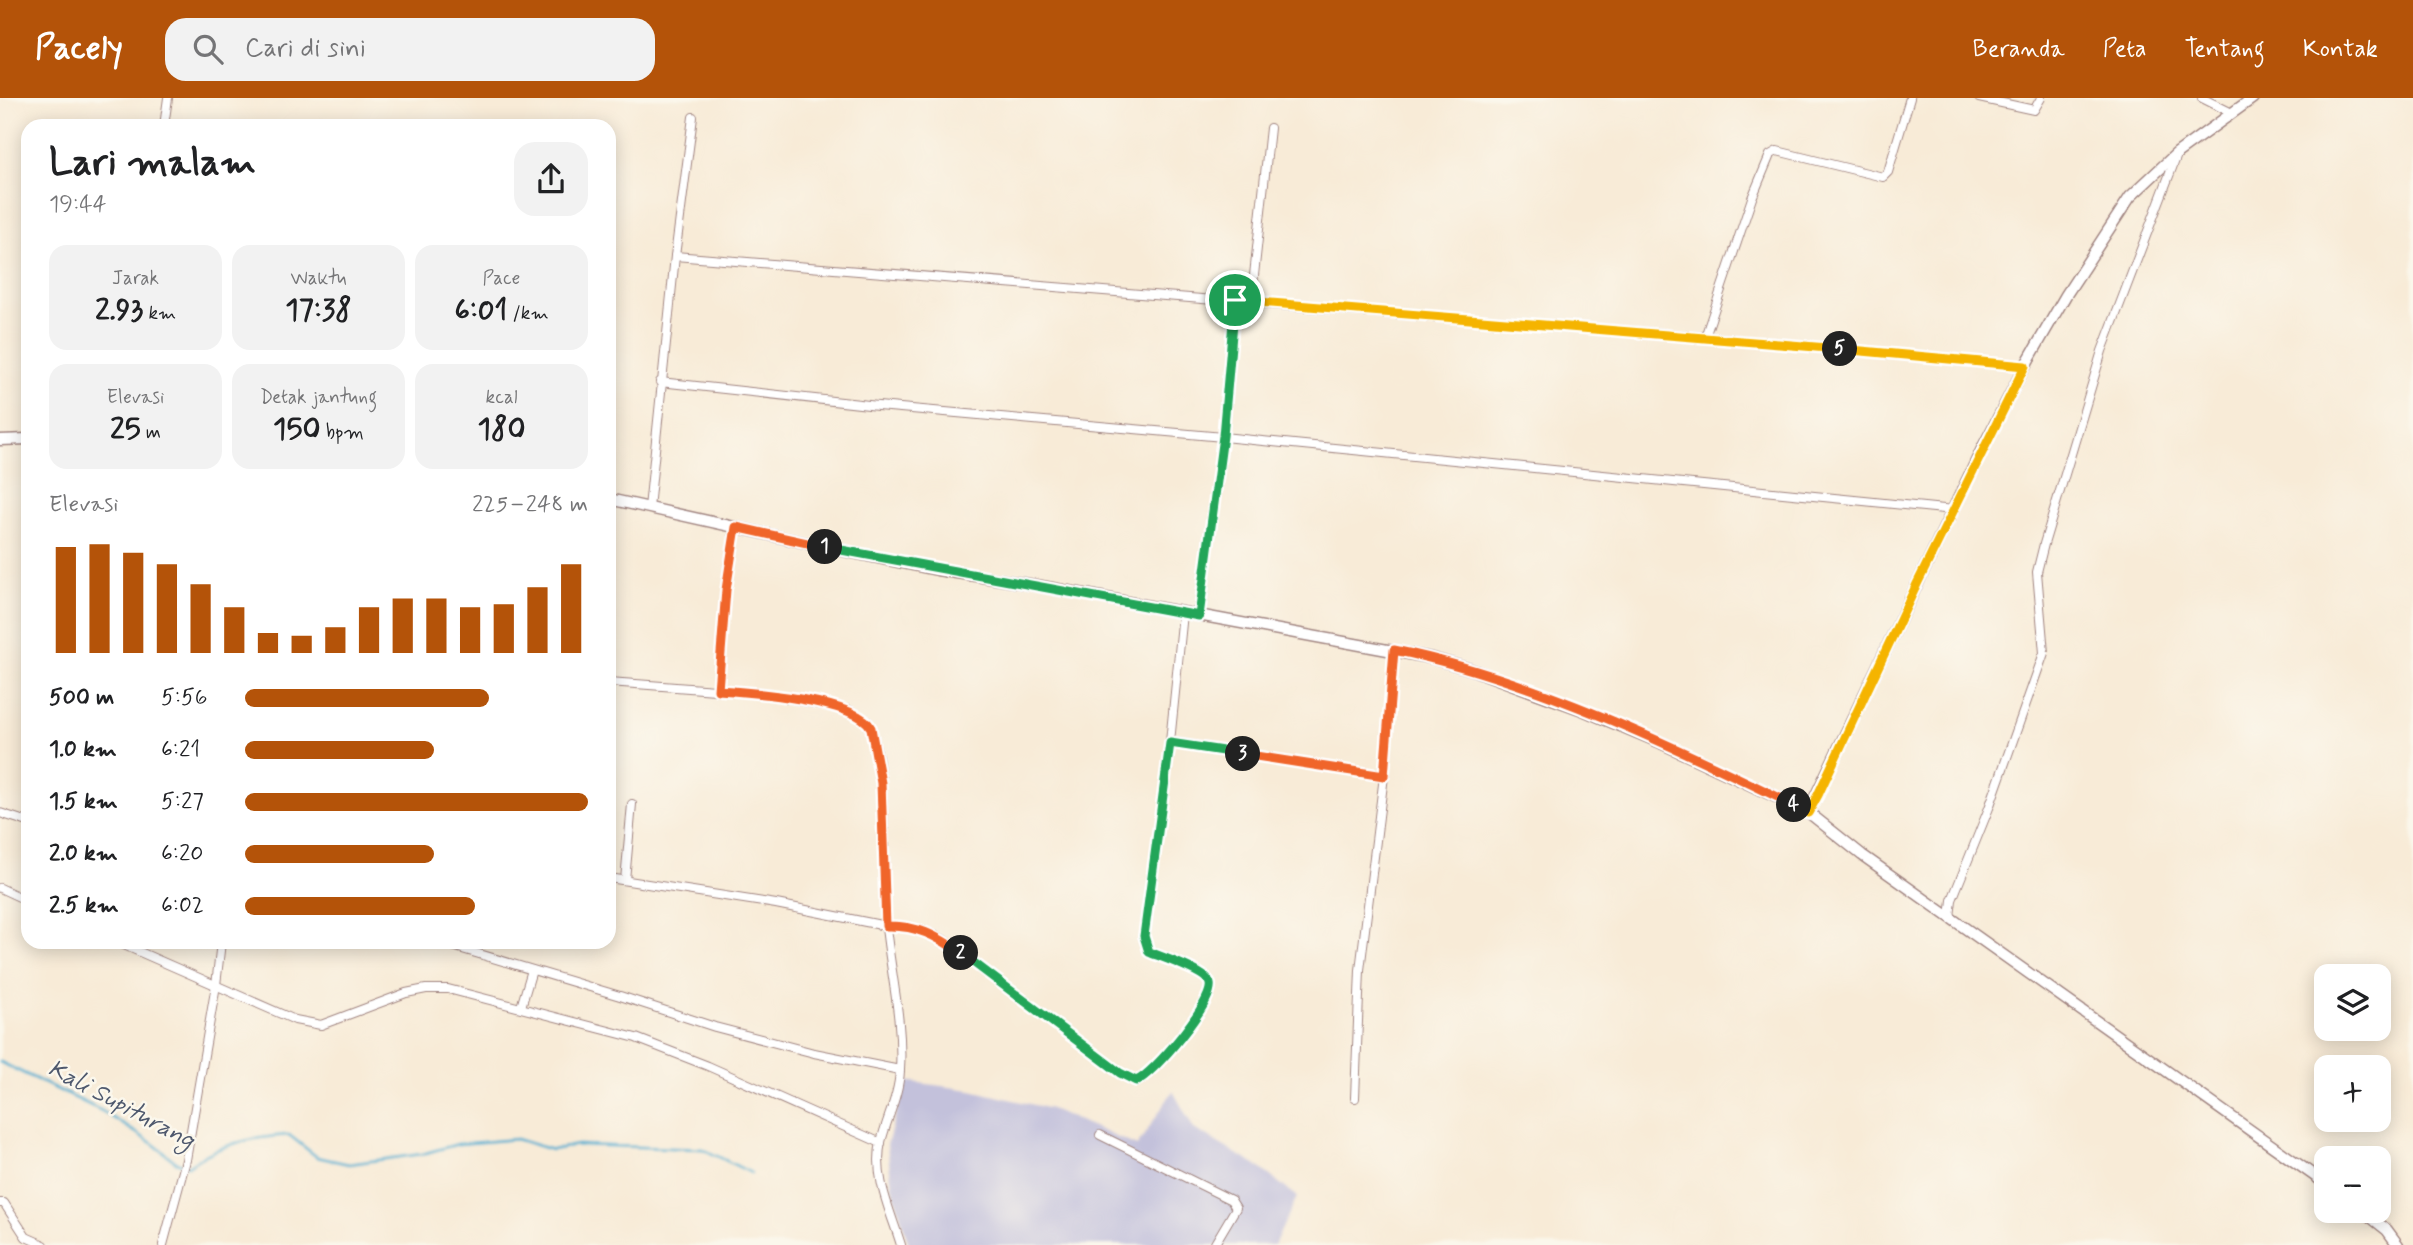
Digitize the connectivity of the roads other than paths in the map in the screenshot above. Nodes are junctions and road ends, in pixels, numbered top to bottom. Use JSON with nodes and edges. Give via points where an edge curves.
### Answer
{"nodes":[{"id":1,"x":168,"y":98,"type":"edge"},
{"id":2,"x":1910,"y":98,"type":"edge"},
{"id":3,"x":1979,"y":98,"type":"edge"},
{"id":4,"x":2041,"y":98,"type":"edge"},
{"id":5,"x":2202,"y":98,"type":"edge"},
{"id":6,"x":2253,"y":98,"type":"edge"},
{"id":7,"x":2232,"y":113,"type":"junction"},
{"id":8,"x":693,"y":117,"type":"dead end"},
{"id":9,"x":165,"y":119,"type":"edge"},
{"id":10,"x":1270,"y":128,"type":"dead end"},
{"id":11,"x":2177,"y":153,"type":"junction"},
{"id":12,"x":675,"y":256,"type":"junction"},
{"id":13,"x":1235,"y":300,"type":"junction"},
{"id":14,"x":1251,"y":303,"type":"junction"},
{"id":15,"x":1706,"y":337,"type":"junction"},
{"id":16,"x":2025,"y":366,"type":"junction"},
{"id":17,"x":660,"y":382,"type":"junction"},
{"id":18,"x":1223,"y":436,"type":"junction"},
{"id":19,"x":21,"y":439,"type":"edge"},
{"id":20,"x":0,"y":440,"type":"edge"},
{"id":21,"x":616,"y":501,"type":"edge"},
{"id":22,"x":649,"y":508,"type":"junction"},
{"id":23,"x":1954,"y":510,"type":"junction"},
{"id":24,"x":736,"y":527,"type":"junction"},
{"id":25,"x":1183,"y":613,"type":"junction"},
{"id":26,"x":1199,"y":616,"type":"junction"},
{"id":27,"x":1394,"y":650,"type":"junction"},
{"id":28,"x":616,"y":683,"type":"edge"},
{"id":29,"x":718,"y":690,"type":"junction"},
{"id":30,"x":1170,"y":743,"type":"junction"},
{"id":31,"x":1384,"y":776,"type":"junction"},
{"id":32,"x":632,"y":804,"type":"dead end"},
{"id":33,"x":0,"y":813,"type":"edge"},
{"id":34,"x":1808,"y":813,"type":"junction"},
{"id":35,"x":21,"y":820,"type":"edge"},
{"id":36,"x":616,"y":879,"type":"edge"},
{"id":37,"x":625,"y":880,"type":"junction"},
{"id":38,"x":0,"y":888,"type":"edge"},
{"id":39,"x":21,"y":898,"type":"edge"},
{"id":40,"x":1950,"y":917,"type":"junction"},
{"id":41,"x":886,"y":926,"type":"junction"},
{"id":42,"x":133,"y":949,"type":"edge"},
{"id":43,"x":220,"y":949,"type":"edge"},
{"id":44,"x":462,"y":949,"type":"edge"},
{"id":45,"x":532,"y":970,"type":"junction"},
{"id":46,"x":216,"y":985,"type":"junction"},
{"id":47,"x":521,"y":1007,"type":"junction"},
{"id":48,"x":900,"y":1070,"type":"junction"},
{"id":49,"x":1355,"y":1098,"type":"dead end"},
{"id":50,"x":1100,"y":1135,"type":"dead end"},
{"id":51,"x":881,"y":1143,"type":"junction"},
{"id":52,"x":2314,"y":1175,"type":"edge"},
{"id":53,"x":0,"y":1203,"type":"edge"},
{"id":54,"x":2378,"y":1223,"type":"edge"},
{"id":55,"x":44,"y":1245,"type":"edge"},
{"id":56,"x":163,"y":1245,"type":"edge"},
{"id":57,"x":901,"y":1245,"type":"edge"},
{"id":58,"x":1214,"y":1245,"type":"edge"},
{"id":59,"x":2398,"y":1245,"type":"edge"}],
"edges":[{"from":1,"to":9,"type":"street"},
{"from":2,"to":15,"type":"street","via":[[1883,177],[1777,151],[1770,155]]},
{"from":3,"to":4,"type":"street","via":[[2034,110]]},
{"from":5,"to":7,"type":"street"},
{"from":6,"to":7,"type":"main road"},
{"from":7,"to":11,"type":"main road"},
{"from":8,"to":12,"type":"street"},
{"from":10,"to":14,"type":"street"},
{"from":11,"to":16,"type":"main road","via":[[2130,197]]},
{"from":11,"to":40,"type":"street","via":[[2102,351],[2044,544],[2037,572],[2044,653],[1952,900]]},
{"from":12,"to":13,"type":"street"},
{"from":12,"to":17,"type":"street"},
{"from":13,"to":14,"type":"street"},
{"from":13,"to":18,"type":"street"},
{"from":14,"to":15,"type":"street"},
{"from":15,"to":16,"type":"street"},
{"from":16,"to":23,"type":"main road"},
{"from":17,"to":18,"type":"street"},
{"from":17,"to":22,"type":"street"},
{"from":18,"to":23,"type":"street"},
{"from":18,"to":26,"type":"street"},
{"from":19,"to":20,"type":"main road"},
{"from":21,"to":22,"type":"main road"},
{"from":22,"to":24,"type":"main road"},
{"from":23,"to":34,"type":"main road"},
{"from":24,"to":25,"type":"main road","via":[[925,567]]},
{"from":24,"to":29,"type":"street"},
{"from":25,"to":26,"type":"main road"},
{"from":25,"to":30,"type":"street"},
{"from":26,"to":27,"type":"main road"},
{"from":27,"to":31,"type":"street"},
{"from":27,"to":34,"type":"main road","via":[[1470,669],[1586,711]]},
{"from":28,"to":29,"type":"street"},
{"from":29,"to":41,"type":"street","via":[[769,694],[849,710],[867,721],[881,783]]},
{"from":30,"to":31,"type":"street"},
{"from":30,"to":41,"type":"street","via":[[1145,944],[1149,952],[1201,973],[1210,987],[1184,1032],[1144,1078],[1136,1081],[1120,1073],[944,940],[925,930]]},
{"from":31,"to":49,"type":"street","via":[[1360,970]]},
{"from":32,"to":37,"type":"street"},
{"from":33,"to":35,"type":"street"},
{"from":34,"to":40,"type":"main road"},
{"from":36,"to":37,"type":"street"},
{"from":37,"to":41,"type":"street"},
{"from":38,"to":39,"type":"street"},
{"from":40,"to":52,"type":"main road"},
{"from":41,"to":48,"type":"street"},
{"from":42,"to":46,"type":"street"},
{"from":43,"to":46,"type":"street"},
{"from":44,"to":45,"type":"street"},
{"from":45,"to":47,"type":"street"},
{"from":45,"to":48,"type":"street","via":[[715,1027]]},
{"from":46,"to":47,"type":"street","via":[[295,1020],[321,1026],[426,989],[448,989]]},
{"from":46,"to":56,"type":"street","via":[[186,1160]]},
{"from":47,"to":51,"type":"street","via":[[636,1038]]},
{"from":48,"to":51,"type":"street"},
{"from":50,"to":58,"type":"street","via":[[1231,1200],[1236,1208]]},
{"from":51,"to":57,"type":"street","via":[[881,1180]]},
{"from":53,"to":55,"type":"street","via":[[26,1237]]},
{"from":54,"to":59,"type":"main road"}]}
